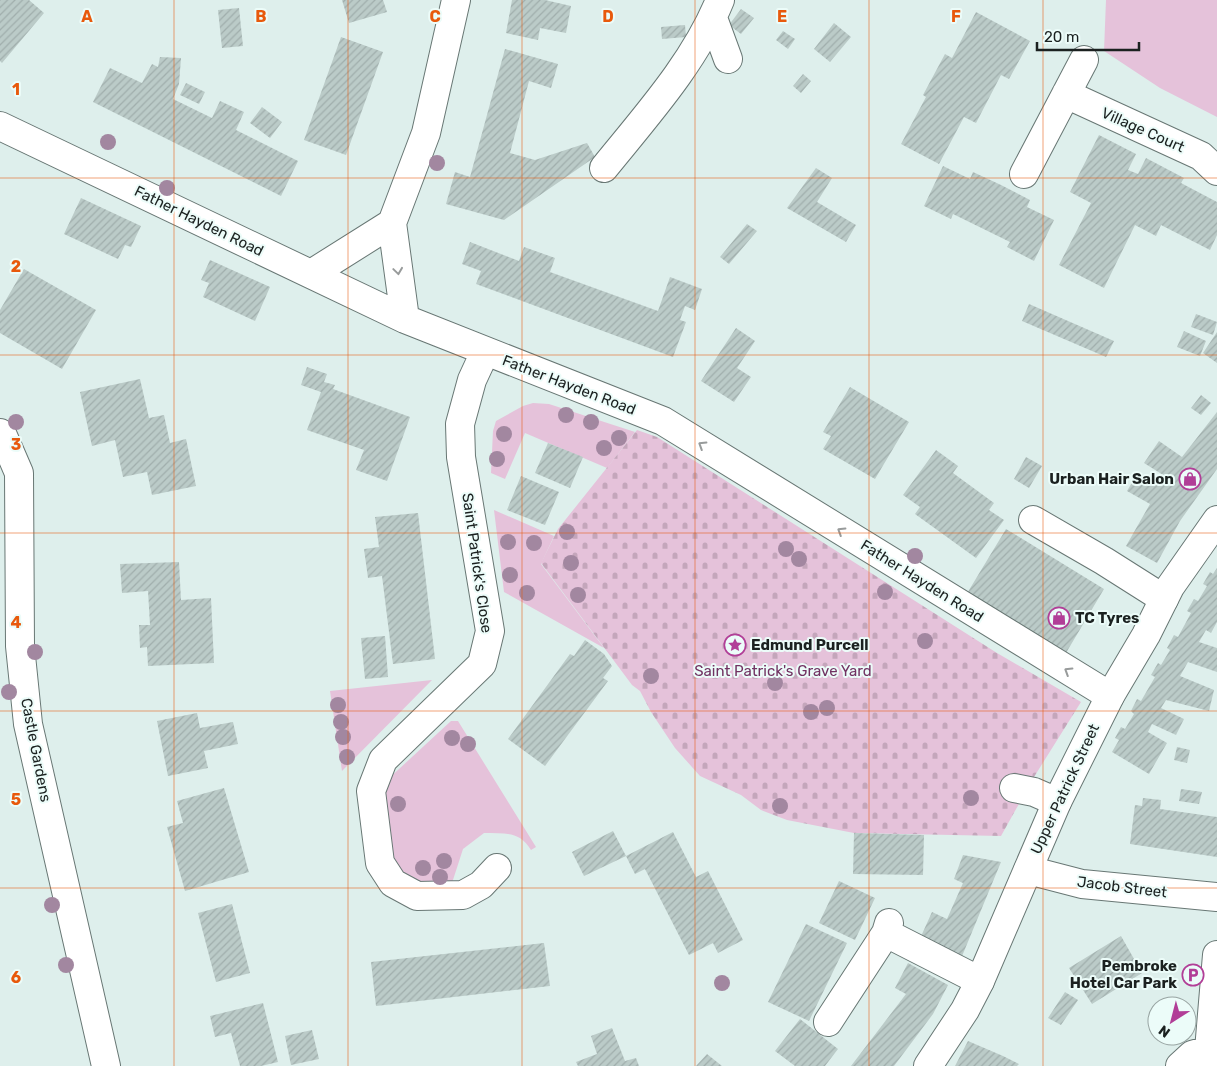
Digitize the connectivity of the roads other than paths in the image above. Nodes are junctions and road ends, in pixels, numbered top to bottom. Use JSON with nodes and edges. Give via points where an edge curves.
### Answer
{"nodes":[{"id":1,"x":452,"y":5,"type":"edge"},
{"id":2,"x":716,"y":9,"type":"edge"},
{"id":3,"x":728,"y":59,"type":"dead end"},
{"id":4,"x":1084,"y":60,"type":"dead end"},
{"id":5,"x":1066,"y":94,"type":"junction"},
{"id":6,"x":0,"y":126,"type":"edge"},
{"id":7,"x":604,"y":168,"type":"dead end"},
{"id":8,"x":1217,"y":171,"type":"edge"},
{"id":9,"x":1024,"y":174,"type":"dead end"},
{"id":10,"x":392,"y":223,"type":"junction"},
{"id":11,"x":311,"y":274,"type":"junction"},
{"id":12,"x":405,"y":319,"type":"junction"},
{"id":13,"x":485,"y":352,"type":"junction"},
{"id":14,"x":0,"y":433,"type":"edge"},
{"id":15,"x":1033,"y":520,"type":"dead end"},
{"id":16,"x":1217,"y":520,"type":"edge"},
{"id":17,"x":1164,"y":599,"type":"junction"},
{"id":18,"x":1110,"y":696,"type":"junction"},
{"id":19,"x":1014,"y":788,"type":"dead end"},
{"id":20,"x":1057,"y":802,"type":"junction"},
{"id":21,"x":497,"y":868,"type":"dead end"},
{"id":22,"x":1028,"y":870,"type":"junction"},
{"id":23,"x":1217,"y":897,"type":"edge"},
{"id":24,"x":1217,"y":955,"type":"edge"},
{"id":25,"x":980,"y":981,"type":"junction"},
{"id":26,"x":1216,"y":987,"type":"edge"},
{"id":27,"x":828,"y":1022,"type":"dead end"},
{"id":28,"x":1213,"y":1054,"type":"edge"},
{"id":29,"x":106,"y":1066,"type":"edge"},
{"id":30,"x":928,"y":1066,"type":"edge"},
{"id":31,"x":1180,"y":1066,"type":"edge"}],
"edges":[{"from":1,"to":10,"type":"street","via":[[426,133]]},
{"from":2,"to":3,"type":"street"},
{"from":2,"to":7,"type":"street","via":[[672,82]]},
{"from":4,"to":5,"type":"street"},
{"from":5,"to":8,"type":"street","name":"Village Court","via":[[1200,156]]},
{"from":5,"to":9,"type":"street"},
{"from":6,"to":11,"type":"street","name":"Father Hayden Road"},
{"from":10,"to":11,"type":"street"},
{"from":10,"to":12,"type":"street","one_way":true},
{"from":11,"to":12,"type":"street","name":"Father Hayden Road"},
{"from":12,"to":13,"type":"street","name":"Father Hayden Road"},
{"from":18,"to":13,"type":"street","name":"Father Hayden Road","one_way":true,"via":[[663,421]]},
{"from":13,"to":21,"type":"street","name":"Saint Patrick's Close","via":[[472,380],[460,424],[461,457],[490,632],[482,664],[383,760],[371,791],[380,863],[393,883],[417,896],[463,895],[481,885]]},
{"from":14,"to":29,"type":"street","name":"Castle Gardens","via":[[19,472],[20,646],[28,724]]},
{"from":15,"to":17,"type":"street"},
{"from":16,"to":17,"type":"street","name":"Upper Patrick Street"},
{"from":17,"to":18,"type":"street","name":"Upper Patrick Street"},
{"from":18,"to":20,"type":"street","name":"Upper Patrick Street"},
{"from":19,"to":20,"type":"street"},
{"from":20,"to":22,"type":"street","name":"Upper Patrick Street"},
{"from":22,"to":23,"type":"street","name":"Jacob Street","via":[[1082,884]]},
{"from":22,"to":25,"type":"street","name":"Upper Patrick Street"},
{"from":24,"to":26,"type":"street"},
{"from":25,"to":27,"type":"street","via":[[888,928]]},
{"from":25,"to":30,"type":"street","name":"Upper Patrick Street"},
{"from":26,"to":28,"type":"street"},
{"from":28,"to":31,"type":"street","via":[[1192,1055]]}]}
